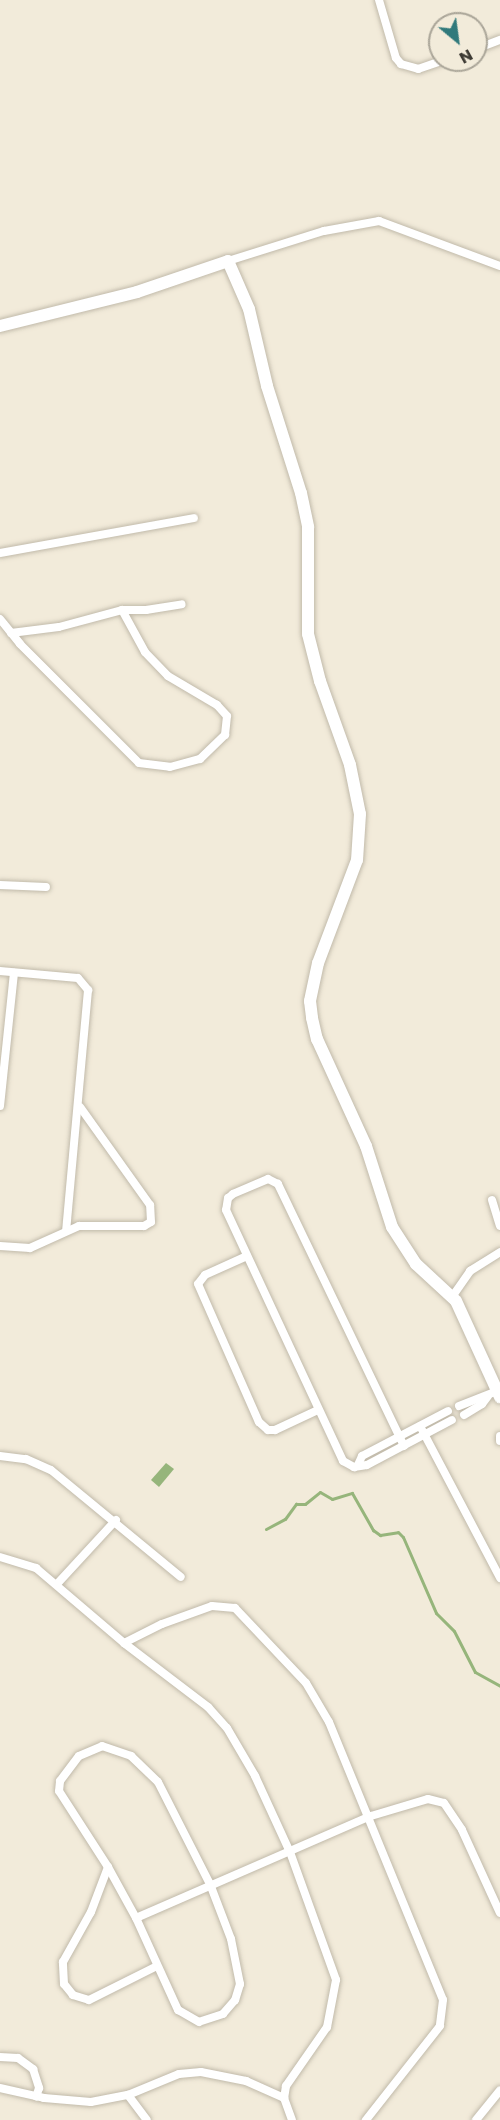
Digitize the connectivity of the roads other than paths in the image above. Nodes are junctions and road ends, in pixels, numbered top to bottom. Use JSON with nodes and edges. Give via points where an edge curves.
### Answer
{"nodes":[{"id":1,"x":380,"y":0,"type":"edge"},
{"id":2,"x":428,"y":66,"type":"edge"},
{"id":3,"x":228,"y":261,"type":"junction"},
{"id":4,"x":500,"y":266,"type":"edge"},
{"id":5,"x":0,"y":326,"type":"edge"},
{"id":6,"x":194,"y":518,"type":"dead end"},
{"id":7,"x":0,"y":553,"type":"edge"},
{"id":8,"x":182,"y":604,"type":"dead end"},
{"id":9,"x":122,"y":610,"type":"junction"},
{"id":10,"x":0,"y":619,"type":"edge"},
{"id":11,"x":11,"y":633,"type":"junction"},
{"id":12,"x":0,"y":885,"type":"edge"},
{"id":13,"x":46,"y":887,"type":"dead end"},
{"id":14,"x":0,"y":971,"type":"edge"},
{"id":15,"x":14,"y":973,"type":"junction"},
{"id":16,"x":0,"y":1106,"type":"edge"},
{"id":17,"x":80,"y":1107,"type":"junction"},
{"id":18,"x":492,"y":1200,"type":"dead end"},
{"id":19,"x":500,"y":1226,"type":"edge"},
{"id":20,"x":66,"y":1230,"type":"junction"},
{"id":21,"x":0,"y":1246,"type":"edge"},
{"id":22,"x":500,"y":1252,"type":"edge"},
{"id":23,"x":247,"y":1256,"type":"junction"},
{"id":24,"x":452,"y":1297,"type":"junction"},
{"id":25,"x":495,"y":1395,"type":"edge"},
{"id":26,"x":459,"y":1406,"type":"dead end"},
{"id":27,"x":318,"y":1410,"type":"junction"},
{"id":28,"x":448,"y":1411,"type":"dead end"},
{"id":29,"x":464,"y":1415,"type":"dead end"},
{"id":30,"x":452,"y":1420,"type":"dead end"},
{"id":31,"x":420,"y":1426,"type":"junction"},
{"id":32,"x":425,"y":1435,"type":"junction"},
{"id":33,"x":399,"y":1436,"type":"junction"},
{"id":34,"x":500,"y":1436,"type":"edge"},
{"id":35,"x":500,"y":1441,"type":"edge"},
{"id":36,"x":404,"y":1446,"type":"junction"},
{"id":37,"x":0,"y":1456,"type":"edge"},
{"id":38,"x":358,"y":1465,"type":"junction"},
{"id":39,"x":116,"y":1520,"type":"junction"},
{"id":40,"x":0,"y":1557,"type":"edge"},
{"id":41,"x":181,"y":1577,"type":"dead end"},
{"id":42,"x":500,"y":1578,"type":"edge"},
{"id":43,"x":57,"y":1584,"type":"junction"},
{"id":44,"x":124,"y":1642,"type":"junction"},
{"id":45,"x":370,"y":1816,"type":"junction"},
{"id":46,"x":290,"y":1852,"type":"junction"},
{"id":47,"x":108,"y":1867,"type":"junction"},
{"id":48,"x":210,"y":1884,"type":"junction"},
{"id":49,"x":500,"y":1913,"type":"edge"},
{"id":50,"x":136,"y":1918,"type":"junction"},
{"id":51,"x":155,"y":1966,"type":"junction"},
{"id":52,"x":0,"y":2057,"type":"edge"},
{"id":53,"x":0,"y":2088,"type":"edge"},
{"id":54,"x":500,"y":2090,"type":"edge"},
{"id":55,"x":128,"y":2095,"type":"junction"},
{"id":56,"x":36,"y":2097,"type":"junction"},
{"id":57,"x":284,"y":2098,"type":"junction"},
{"id":58,"x":147,"y":2120,"type":"edge"},
{"id":59,"x":292,"y":2120,"type":"edge"},
{"id":60,"x":366,"y":2120,"type":"edge"},
{"id":61,"x":476,"y":2120,"type":"edge"}],
"edges":[{"from":1,"to":2,"type":"street","via":[[396,58],[401,64],[418,69]]},
{"from":3,"to":4,"type":"street","via":[[324,231],[379,221]]},
{"from":3,"to":5,"type":"main road","via":[[137,292]]},
{"from":3,"to":24,"type":"main road","via":[[249,309],[267,386],[301,493],[308,527],[310,645],[350,765],[360,814],[357,860],[318,963],[310,1001],[312,1018],[317,1039],[366,1146],[392,1227],[412,1259]]},
{"from":6,"to":7,"type":"street"},
{"from":8,"to":9,"type":"street"},
{"from":9,"to":11,"type":"street","via":[[60,627]]},
{"from":9,"to":11,"type":"street","via":[[145,652],[168,676],[227,716],[225,735],[200,759],[170,767],[139,763]]},
{"from":10,"to":11,"type":"street"},
{"from":12,"to":13,"type":"street"},
{"from":14,"to":15,"type":"street"},
{"from":15,"to":16,"type":"street"},
{"from":15,"to":17,"type":"street","via":[[67,976],[86,984],[88,1007]]},
{"from":17,"to":20,"type":"street"},
{"from":17,"to":20,"type":"street","via":[[126,1169],[153,1214],[144,1226],[100,1224]]},
{"from":18,"to":19,"type":"street"},
{"from":20,"to":21,"type":"street","via":[[30,1248]]},
{"from":22,"to":24,"type":"street","via":[[470,1271]]},
{"from":23,"to":27,"type":"street"},
{"from":23,"to":27,"type":"street","via":[[205,1275],[198,1284],[254,1411],[268,1430]]},
{"from":23,"to":33,"type":"street","via":[[226,1204],[228,1198],[255,1182],[273,1180],[288,1202]]},
{"from":24,"to":25,"type":"main road"},
{"from":25,"to":26,"type":"street","via":[[477,1396]]},
{"from":25,"to":29,"type":"street"},
{"from":27,"to":38,"type":"street","via":[[344,1461]]},
{"from":28,"to":31,"type":"street"},
{"from":30,"to":32,"type":"street"},
{"from":31,"to":32,"type":"street"},
{"from":31,"to":33,"type":"street"},
{"from":32,"to":36,"type":"street"},
{"from":32,"to":42,"type":"street"},
{"from":33,"to":36,"type":"street"},
{"from":33,"to":38,"type":"street","via":[[362,1456]]},
{"from":34,"to":35,"type":"street"},
{"from":36,"to":38,"type":"street","via":[[367,1465]]},
{"from":37,"to":39,"type":"street","via":[[26,1459],[51,1470]]},
{"from":39,"to":41,"type":"street"},
{"from":39,"to":43,"type":"street"},
{"from":40,"to":43,"type":"street","via":[[36,1568]]},
{"from":43,"to":44,"type":"street"},
{"from":44,"to":45,"type":"street","via":[[212,1606],[236,1608],[306,1683],[329,1722]]},
{"from":44,"to":46,"type":"street","via":[[208,1707],[227,1728],[255,1776]]},
{"from":45,"to":46,"type":"street"},
{"from":45,"to":49,"type":"street","via":[[428,1799],[444,1803],[475,1854]]},
{"from":45,"to":60,"type":"street","via":[[443,2000],[443,2014],[436,2032]]},
{"from":46,"to":48,"type":"street"},
{"from":46,"to":57,"type":"street","via":[[336,1980],[327,2027],[286,2086]]},
{"from":47,"to":48,"type":"street","via":[[59,1791],[63,1776],[79,1756],[102,1746],[131,1756],[158,1782]]},
{"from":47,"to":50,"type":"street"},
{"from":47,"to":51,"type":"street","via":[[91,1912],[63,1962],[64,1984],[73,1995],[89,2000]]},
{"from":48,"to":50,"type":"street"},
{"from":48,"to":51,"type":"street","via":[[238,1965],[240,1984],[235,2000],[223,2014],[210,2021],[190,2019],[178,2010]]},
{"from":50,"to":51,"type":"street"},
{"from":52,"to":56,"type":"street","via":[[18,2058],[33,2069],[39,2088]]},
{"from":53,"to":56,"type":"street"},
{"from":54,"to":61,"type":"street"},
{"from":55,"to":56,"type":"street","via":[[79,2102]]},
{"from":55,"to":57,"type":"street","via":[[190,2071],[246,2081]]},
{"from":55,"to":58,"type":"street"},
{"from":57,"to":59,"type":"street"}]}
